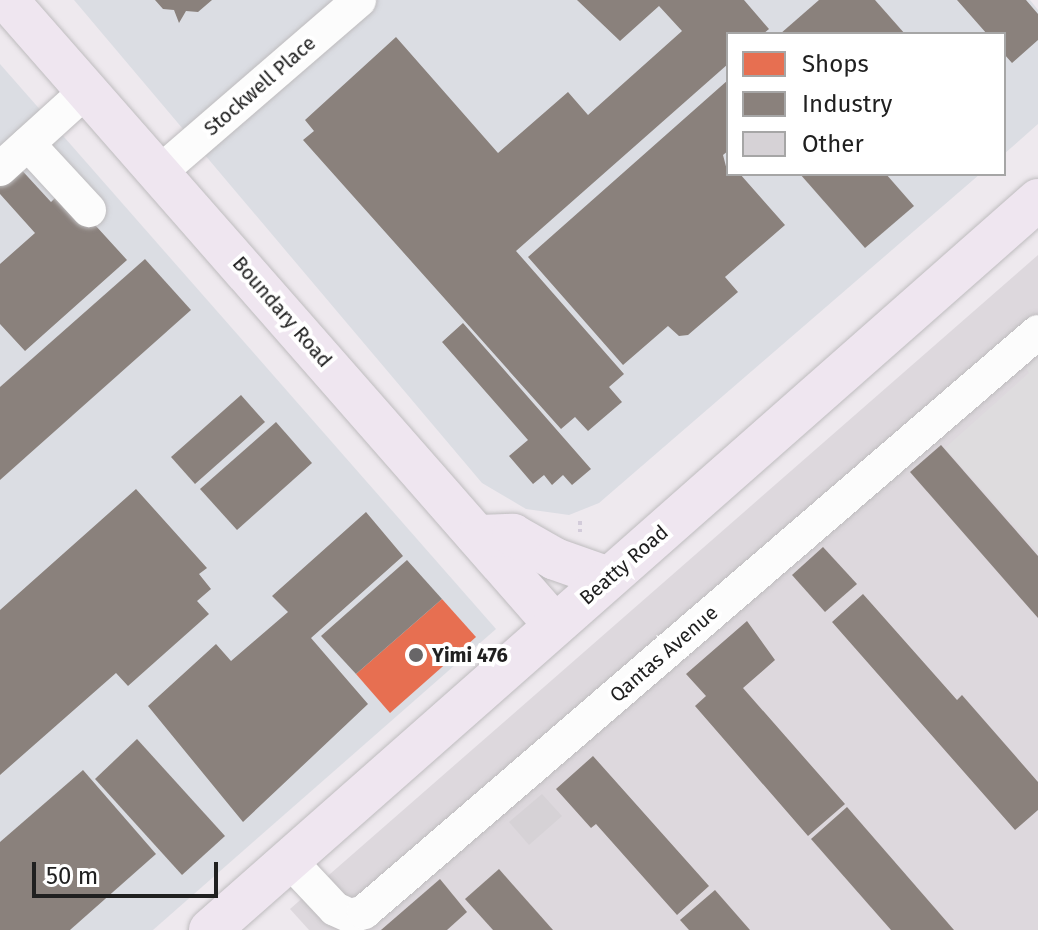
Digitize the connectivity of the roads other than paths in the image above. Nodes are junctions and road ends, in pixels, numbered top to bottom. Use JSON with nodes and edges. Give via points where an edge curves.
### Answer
{"nodes":[{"id":1,"x":7,"y":0,"type":"edge"},
{"id":2,"x":359,"y":0,"type":"edge"},
{"id":3,"x":87,"y":90,"type":"junction"},
{"id":4,"x":28,"y":144,"type":"junction"},
{"id":5,"x":0,"y":169,"type":"edge"},
{"id":6,"x":160,"y":172,"type":"junction"},
{"id":7,"x":1038,"y":200,"type":"edge"},
{"id":8,"x":89,"y":210,"type":"dead end"},
{"id":9,"x":1038,"y":332,"type":"edge"},
{"id":10,"x":477,"y":536,"type":"junction"},
{"id":11,"x":609,"y":578,"type":"junction"},
{"id":12,"x":555,"y":625,"type":"junction"},
{"id":13,"x":289,"y":860,"type":"junction"},
{"id":14,"x":210,"y":930,"type":"edge"}],
"edges":[{"from":1,"to":3,"type":"main road","name":"Boundary Road"},
{"from":2,"to":6,"type":"street","name":"Stockwell Place"},
{"from":3,"to":4,"type":"street"},
{"from":3,"to":6,"type":"main road","name":"Boundary Road"},
{"from":4,"to":5,"type":"street"},
{"from":4,"to":8,"type":"street"},
{"from":6,"to":10,"type":"main road","name":"Boundary Road"},
{"from":7,"to":11,"type":"main road","name":"Beatty Road"},
{"from":9,"to":13,"type":"street","name":"Qantas Avenue","via":[[364,912],[351,916],[335,909]]},
{"from":10,"to":11,"type":"main road","via":[[513,535],[555,559]]},
{"from":10,"to":12,"type":"main road","name":"Boundary Road"},
{"from":11,"to":12,"type":"main road","name":"Beatty Road"},
{"from":12,"to":13,"type":"main road","name":"Beatty Road"},
{"from":13,"to":14,"type":"main road","name":"Beatty Road"}]}
